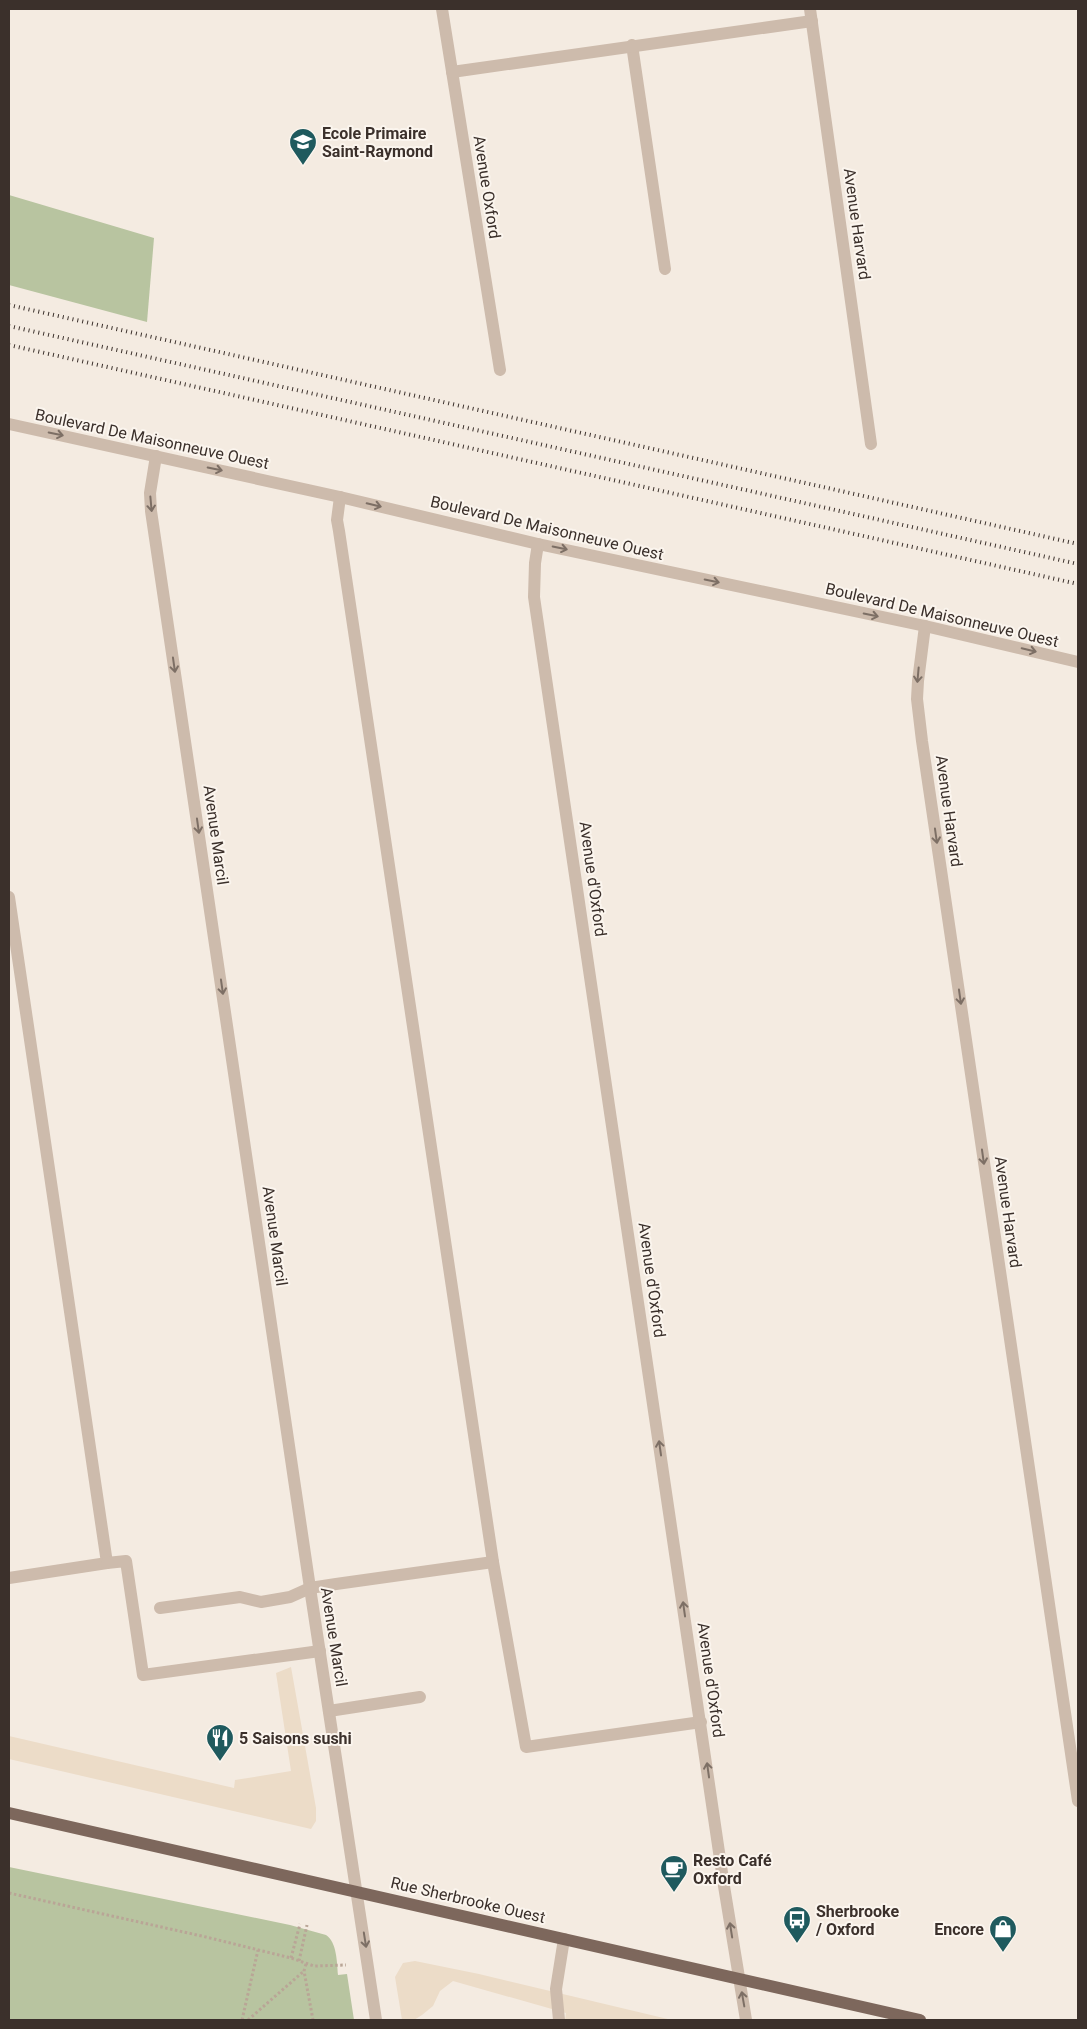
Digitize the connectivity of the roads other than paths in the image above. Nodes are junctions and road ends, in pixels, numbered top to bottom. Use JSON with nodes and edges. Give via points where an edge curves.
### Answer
{"nodes":[{"id":1,"x":442,"y":9,"type":"edge"},
{"id":2,"x":811,"y":15,"type":"edge"},
{"id":3,"x":632,"y":46,"type":"junction"},
{"id":4,"x":452,"y":72,"type":"junction"},
{"id":5,"x":665,"y":269,"type":"dead end"},
{"id":6,"x":500,"y":370,"type":"dead end"},
{"id":7,"x":9,"y":424,"type":"edge"},
{"id":8,"x":870,"y":444,"type":"dead end"},
{"id":9,"x":156,"y":456,"type":"junction"},
{"id":10,"x":340,"y":497,"type":"junction"},
{"id":11,"x":538,"y":544,"type":"junction"},
{"id":12,"x":925,"y":626,"type":"junction"},
{"id":13,"x":1078,"y":662,"type":"edge"},
{"id":14,"x":9,"y":897,"type":"edge"},
{"id":15,"x":493,"y":1562,"type":"junction"},
{"id":16,"x":107,"y":1563,"type":"junction"},
{"id":17,"x":9,"y":1578,"type":"edge"},
{"id":18,"x":310,"y":1588,"type":"junction"},
{"id":19,"x":160,"y":1608,"type":"dead end"},
{"id":20,"x":320,"y":1650,"type":"junction"},
{"id":21,"x":420,"y":1697,"type":"dead end"},
{"id":22,"x":329,"y":1711,"type":"junction"},
{"id":23,"x":701,"y":1722,"type":"junction"},
{"id":24,"x":1078,"y":1801,"type":"edge"},
{"id":25,"x":9,"y":1813,"type":"edge"},
{"id":26,"x":357,"y":1892,"type":"junction"},
{"id":27,"x":564,"y":1939,"type":"junction"},
{"id":28,"x":739,"y":1978,"type":"junction"},
{"id":29,"x":376,"y":2020,"type":"edge"},
{"id":30,"x":559,"y":2020,"type":"edge"},
{"id":31,"x":746,"y":2020,"type":"edge"},
{"id":32,"x":920,"y":2020,"type":"edge"}],
"edges":[{"from":1,"to":4,"type":"street","name":"Avenue Oxford"},
{"from":2,"to":3,"type":"street"},
{"from":2,"to":8,"type":"street","name":"Avenue Harvard"},
{"from":3,"to":4,"type":"street"},
{"from":3,"to":5,"type":"street"},
{"from":4,"to":6,"type":"street","name":"Avenue Oxford"},
{"from":7,"to":9,"type":"street","name":"Boulevard De Maisonneuve Ouest","one_way":true},
{"from":9,"to":10,"type":"street","name":"Boulevard De Maisonneuve Ouest","one_way":true},
{"from":9,"to":18,"type":"street","name":"Avenue Marcil","one_way":true,"via":[[150,493],[151,510]]},
{"from":10,"to":11,"type":"street","name":"Boulevard De Maisonneuve Ouest","one_way":true},
{"from":10,"to":15,"type":"street","via":[[338,525]]},
{"from":11,"to":12,"type":"street","name":"Boulevard De Maisonneuve Ouest","one_way":true},
{"from":23,"to":11,"type":"street","name":"Avenue d'Oxford","one_way":true,"via":[[534,597],[534,563]]},
{"from":12,"to":13,"type":"street","name":"Boulevard De Maisonneuve Ouest","one_way":true},
{"from":12,"to":24,"type":"street","name":"Avenue Harvard","one_way":true,"via":[[918,690],[922,741]]},
{"from":14,"to":16,"type":"street"},
{"from":15,"to":18,"type":"street"},
{"from":15,"to":23,"type":"street","via":[[526,1746]]},
{"from":16,"to":17,"type":"street"},
{"from":16,"to":20,"type":"street","via":[[126,1561],[143,1675]]},
{"from":18,"to":19,"type":"street","via":[[290,1597],[261,1602],[240,1597]]},
{"from":18,"to":20,"type":"street","name":"Avenue Marcil"},
{"from":20,"to":22,"type":"street","name":"Avenue Marcil"},
{"from":21,"to":22,"type":"street"},
{"from":22,"to":26,"type":"street","name":"Avenue Marcil"},
{"from":28,"to":23,"type":"street","name":"Avenue d'Oxford","one_way":true},
{"from":25,"to":26,"type":"main road","name":"Rue Sherbrooke Ouest"},
{"from":26,"to":27,"type":"main road","name":"Rue Sherbrooke Ouest"},
{"from":26,"to":29,"type":"street","name":"Avenue Marcil","one_way":true},
{"from":27,"to":28,"type":"main road","name":"Rue Sherbrooke Ouest"},
{"from":27,"to":30,"type":"street","via":[[556,1989]]},
{"from":31,"to":28,"type":"street","name":"Avenue d'Oxford","one_way":true},
{"from":28,"to":32,"type":"main road","name":"Rue Sherbrooke Ouest"}]}
